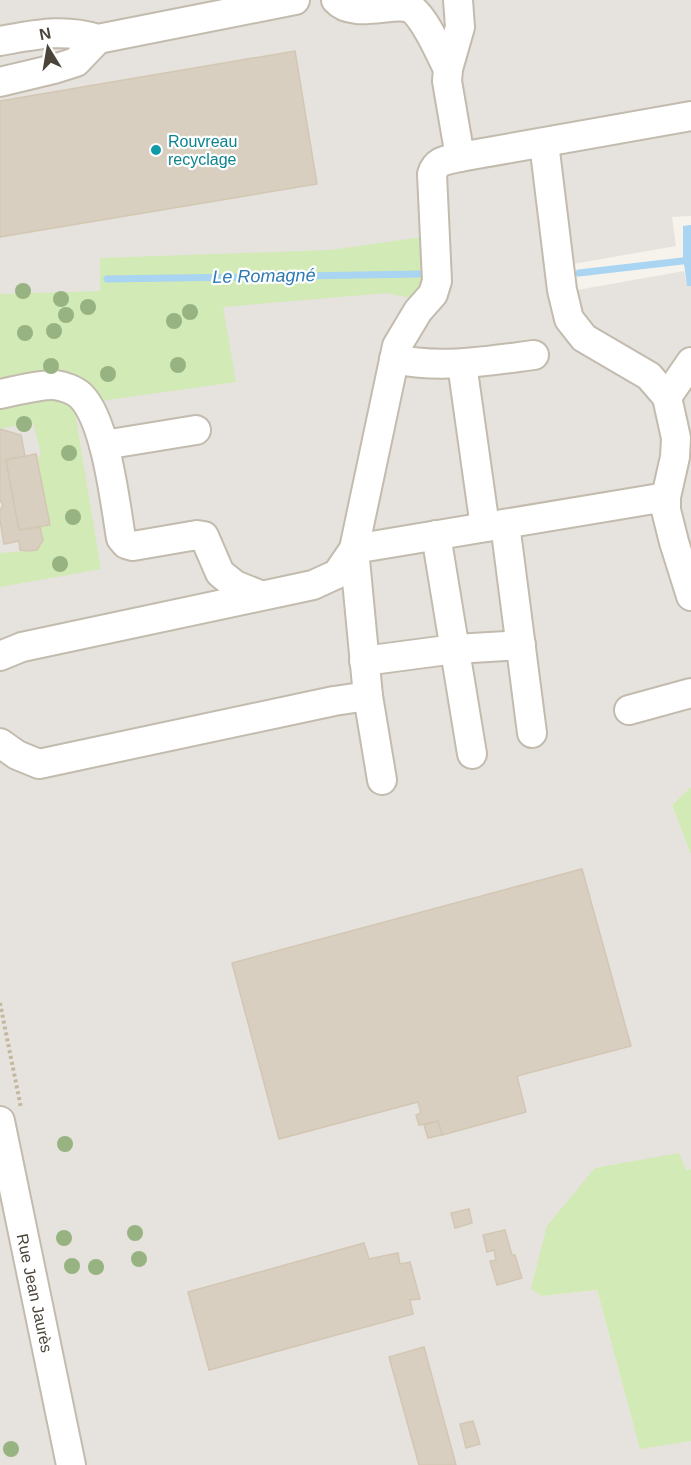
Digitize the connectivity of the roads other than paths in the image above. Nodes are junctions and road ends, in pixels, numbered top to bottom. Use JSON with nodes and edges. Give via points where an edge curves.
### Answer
{"nodes":[{"id":1,"x":295,"y":0,"type":"edge"},
{"id":2,"x":336,"y":0,"type":"edge"},
{"id":3,"x":458,"y":0,"type":"edge"},
{"id":4,"x":423,"y":12,"type":"edge"},
{"id":5,"x":98,"y":39,"type":"junction"},
{"id":6,"x":0,"y":41,"type":"edge"},
{"id":7,"x":448,"y":69,"type":"junction"},
{"id":8,"x":0,"y":82,"type":"edge"},
{"id":9,"x":691,"y":116,"type":"edge"},
{"id":10,"x":544,"y":143,"type":"junction"},
{"id":11,"x":460,"y":157,"type":"junction"},
{"id":12,"x":534,"y":355,"type":"dead end"},
{"id":13,"x":394,"y":359,"type":"junction"},
{"id":14,"x":691,"y":362,"type":"edge"},
{"id":15,"x":462,"y":364,"type":"junction"},
{"id":16,"x":0,"y":394,"type":"edge"},
{"id":17,"x":667,"y":397,"type":"junction"},
{"id":18,"x":196,"y":430,"type":"dead end"},
{"id":19,"x":684,"y":440,"type":"edge"},
{"id":20,"x":104,"y":445,"type":"junction"},
{"id":21,"x":666,"y":497,"type":"junction"},
{"id":22,"x":495,"y":526,"type":"junction"},
{"id":23,"x":436,"y":535,"type":"junction"},
{"id":24,"x":354,"y":549,"type":"junction"},
{"id":25,"x":260,"y":596,"type":"junction"},
{"id":26,"x":691,"y":596,"type":"edge"},
{"id":27,"x":521,"y":645,"type":"junction"},
{"id":28,"x":455,"y":649,"type":"junction"},
{"id":29,"x":0,"y":656,"type":"edge"},
{"id":30,"x":364,"y":661,"type":"junction"},
{"id":31,"x":691,"y":693,"type":"edge"},
{"id":32,"x":368,"y":696,"type":"junction"},
{"id":33,"x":628,"y":710,"type":"dead end"},
{"id":34,"x":532,"y":733,"type":"dead end"},
{"id":35,"x":0,"y":742,"type":"edge"},
{"id":36,"x":472,"y":754,"type":"dead end"},
{"id":37,"x":382,"y":780,"type":"dead end"},
{"id":38,"x":0,"y":1121,"type":"edge"},
{"id":39,"x":71,"y":1465,"type":"edge"}],
"edges":[{"from":1,"to":5,"type":"street"},
{"from":2,"to":4,"type":"street","via":[[339,4],[364,8],[400,5]]},
{"from":3,"to":7,"type":"street","via":[[460,27]]},
{"from":4,"to":7,"type":"street"},
{"from":5,"to":6,"type":"street","via":[[59,32]]},
{"from":5,"to":8,"type":"street","via":[[76,62]]},
{"from":7,"to":11,"type":"street"},
{"from":9,"to":10,"type":"street"},
{"from":10,"to":11,"type":"street"},
{"from":10,"to":17,"type":"street","via":[[569,319],[584,338],[649,376]]},
{"from":11,"to":13,"type":"street","via":[[440,161],[434,167],[437,281],[433,294],[404,334]]},
{"from":12,"to":15,"type":"street"},
{"from":13,"to":15,"type":"street","via":[[415,364]]},
{"from":13,"to":24,"type":"street"},
{"from":14,"to":17,"type":"street"},
{"from":15,"to":22,"type":"street"},
{"from":16,"to":20,"type":"street","via":[[53,385],[68,388],[87,405]]},
{"from":17,"to":19,"type":"street"},
{"from":18,"to":20,"type":"street"},
{"from":19,"to":21,"type":"street","via":[[675,457]]},
{"from":20,"to":25,"type":"street","via":[[126,544],[204,536],[220,573]]},
{"from":21,"to":22,"type":"street"},
{"from":21,"to":26,"type":"street","via":[[674,542]]},
{"from":22,"to":23,"type":"street"},
{"from":22,"to":27,"type":"street"},
{"from":23,"to":24,"type":"street"},
{"from":23,"to":28,"type":"street"},
{"from":24,"to":25,"type":"street","via":[[337,574],[312,585]]},
{"from":24,"to":30,"type":"street"},
{"from":25,"to":29,"type":"street","via":[[22,647]]},
{"from":27,"to":28,"type":"street"},
{"from":27,"to":34,"type":"street"},
{"from":28,"to":30,"type":"street"},
{"from":28,"to":36,"type":"street"},
{"from":30,"to":32,"type":"street"},
{"from":31,"to":33,"type":"street"},
{"from":32,"to":35,"type":"street","via":[[39,764]]},
{"from":32,"to":37,"type":"street"},
{"from":38,"to":39,"type":"street","name":"Rue Jean Jaurès"}]}
